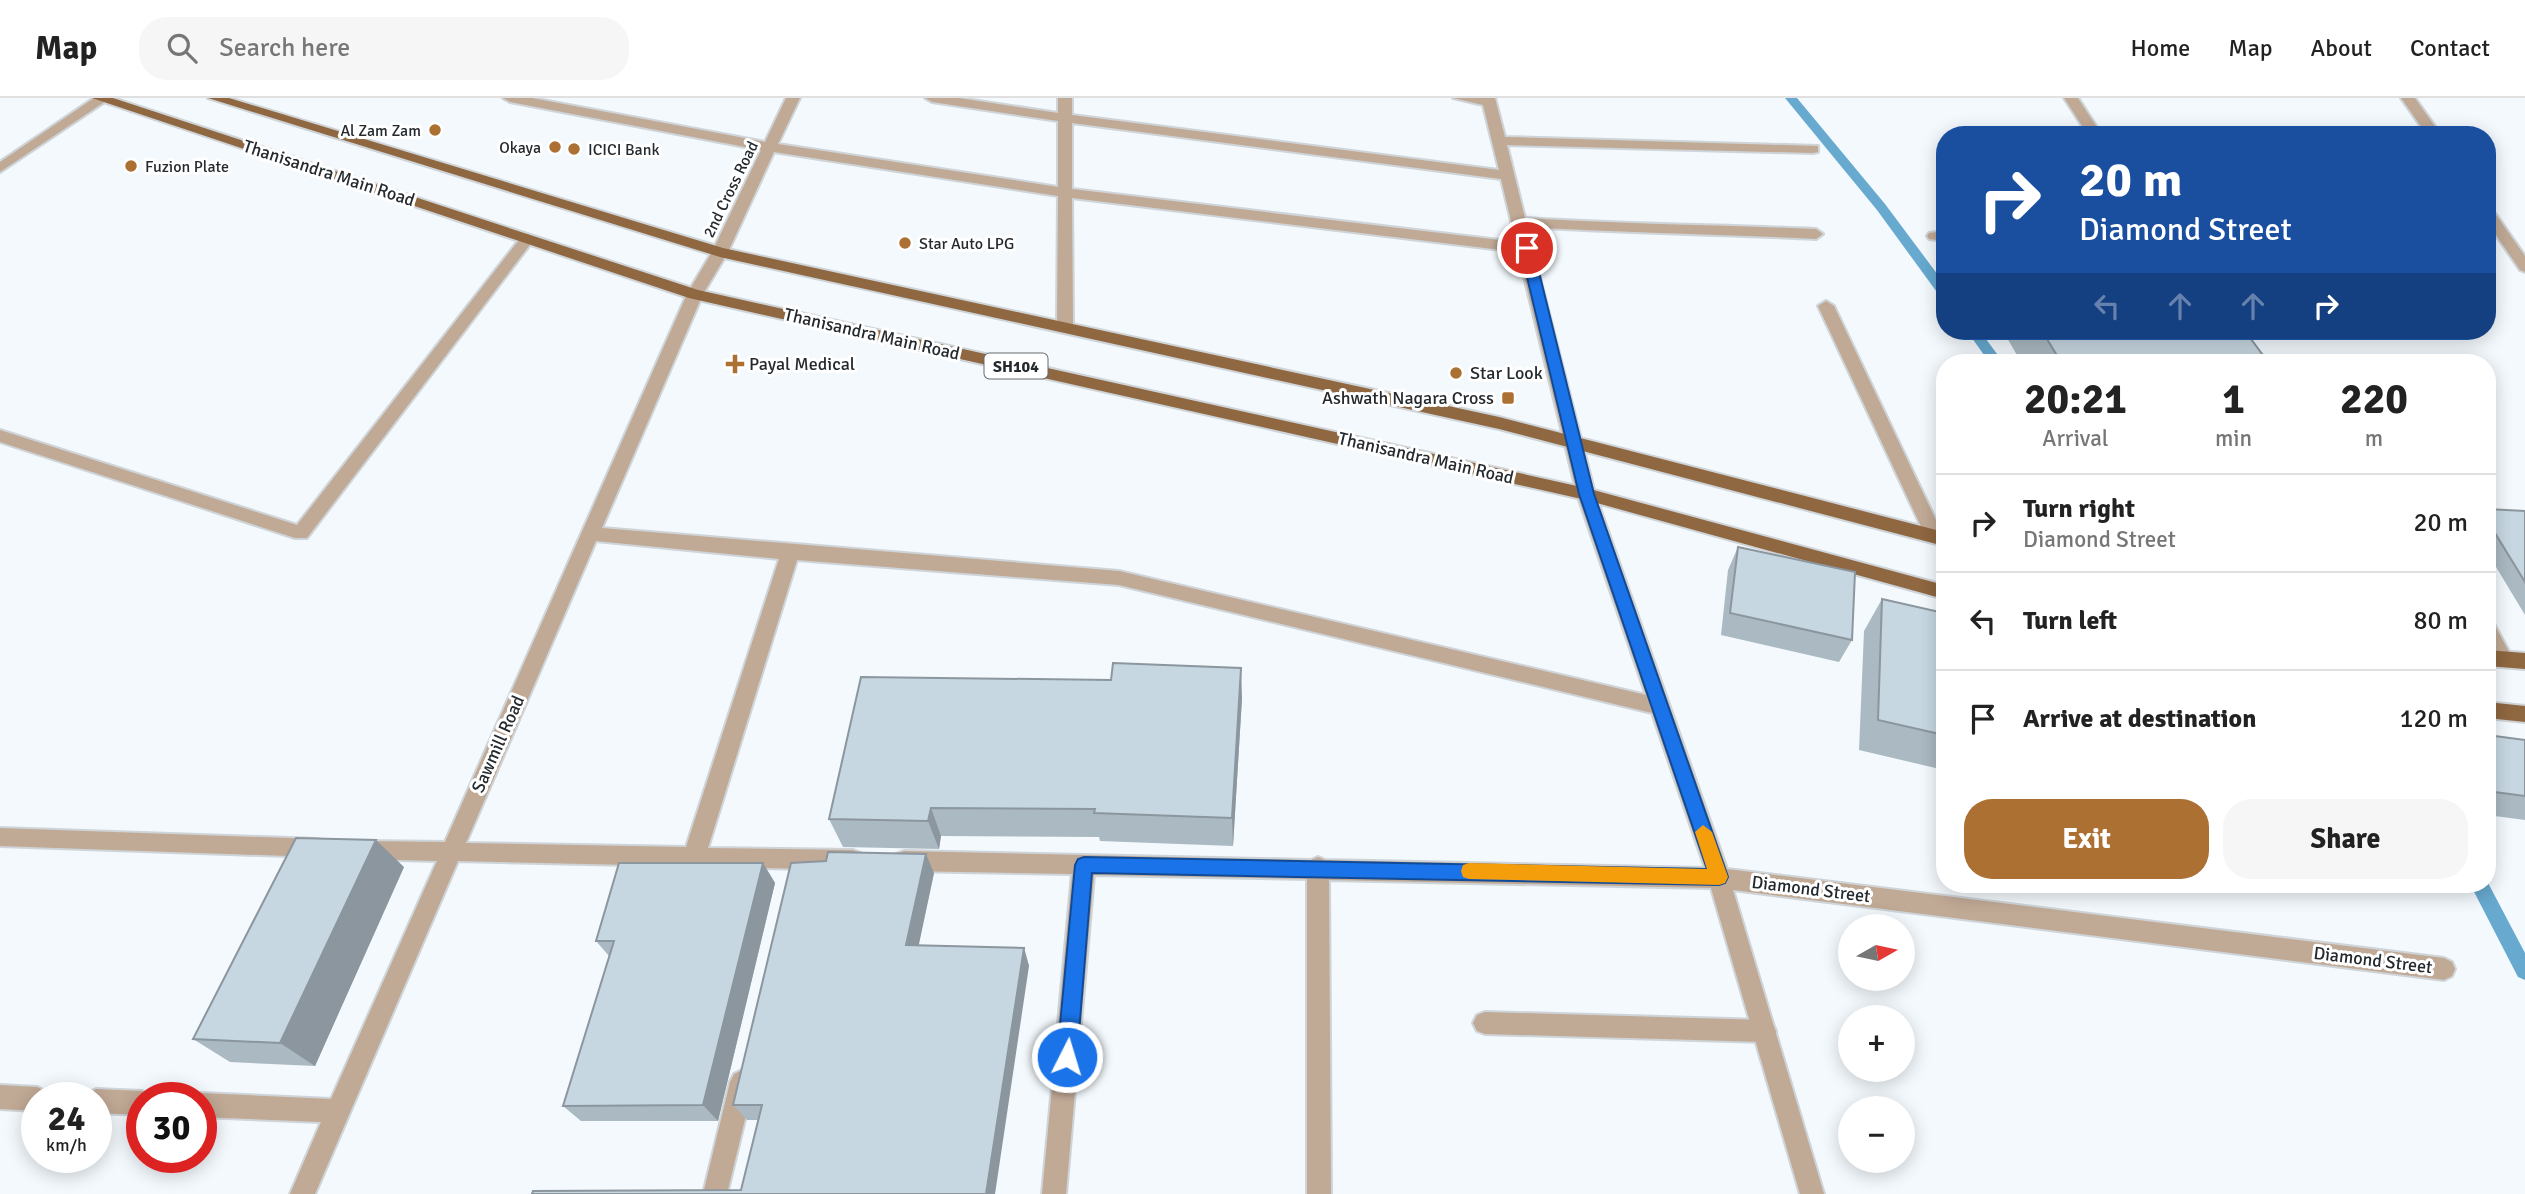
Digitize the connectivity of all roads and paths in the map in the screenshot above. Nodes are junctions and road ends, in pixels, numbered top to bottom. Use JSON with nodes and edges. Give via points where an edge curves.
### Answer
{"nodes":[{"id":1,"x":100,"y":98,"type":"edge"},
{"id":2,"x":215,"y":98,"type":"edge"},
{"id":3,"x":510,"y":98,"type":"edge"},
{"id":4,"x":793,"y":98,"type":"edge"},
{"id":5,"x":932,"y":98,"type":"edge"},
{"id":6,"x":1065,"y":98,"type":"edge"},
{"id":7,"x":1460,"y":98,"type":"edge"},
{"id":8,"x":2071,"y":98,"type":"edge"},
{"id":9,"x":2408,"y":98,"type":"edge"},
{"id":10,"x":1489,"y":100,"type":"edge"},
{"id":11,"x":237,"y":101,"type":"edge"},
{"id":12,"x":1065,"y":118,"type":"junction"},
{"id":13,"x":2089,"y":126,"type":"edge"},
{"id":14,"x":2428,"y":126,"type":"edge"},
{"id":15,"x":1499,"y":141,"type":"junction"},
{"id":16,"x":770,"y":147,"type":"junction"},
{"id":17,"x":1813,"y":149,"type":"dead end"},
{"id":18,"x":0,"y":168,"type":"edge"},
{"id":19,"x":1508,"y":176,"type":"junction"},
{"id":20,"x":1065,"y":193,"type":"junction"},
{"id":21,"x":1520,"y":222,"type":"junction"},
{"id":22,"x":2496,"y":224,"type":"edge"},
{"id":23,"x":1816,"y":234,"type":"dead end"},
{"id":24,"x":527,"y":239,"type":"junction"},
{"id":25,"x":1527,"y":248,"type":"junction"},
{"id":26,"x":720,"y":252,"type":"junction"},
{"id":27,"x":2523,"y":262,"type":"edge"},
{"id":28,"x":695,"y":294,"type":"junction"},
{"id":29,"x":1826,"y":306,"type":"dead end"},
{"id":30,"x":1065,"y":326,"type":"junction"},
{"id":31,"x":0,"y":436,"type":"edge"},
{"id":32,"x":1576,"y":443,"type":"junction"},
{"id":33,"x":1586,"y":494,"type":"junction"},
{"id":34,"x":1936,"y":530,"type":"edge"},
{"id":35,"x":590,"y":534,"type":"junction"},
{"id":36,"x":1936,"y":537,"type":"edge"},
{"id":37,"x":790,"y":553,"type":"junction"},
{"id":38,"x":1936,"y":590,"type":"edge"},
{"id":39,"x":2496,"y":659,"type":"edge"},
{"id":40,"x":2525,"y":661,"type":"edge"},
{"id":41,"x":1660,"y":706,"type":"junction"},
{"id":42,"x":2496,"y":711,"type":"edge"},
{"id":43,"x":2525,"y":714,"type":"edge"},
{"id":44,"x":0,"y":837,"type":"edge"},
{"id":45,"x":450,"y":853,"type":"junction"},
{"id":46,"x":694,"y":857,"type":"junction"},
{"id":47,"x":794,"y":859,"type":"junction"},
{"id":48,"x":1084,"y":865,"type":"junction"},
{"id":49,"x":1318,"y":867,"type":"junction"},
{"id":50,"x":1719,"y":877,"type":"junction"},
{"id":51,"x":788,"y":886,"type":"edge"},
{"id":52,"x":2444,"y":969,"type":"dead end"},
{"id":53,"x":1485,"y":1023,"type":"dead end"},
{"id":54,"x":1764,"y":1031,"type":"junction"},
{"id":55,"x":747,"y":1060,"type":"edge"},
{"id":56,"x":0,"y":1097,"type":"edge"},
{"id":57,"x":21,"y":1098,"type":"edge"},
{"id":58,"x":217,"y":1106,"type":"edge"},
{"id":59,"x":338,"y":1111,"type":"junction"},
{"id":60,"x":302,"y":1194,"type":"edge"},
{"id":61,"x":715,"y":1194,"type":"edge"},
{"id":62,"x":1054,"y":1194,"type":"edge"},
{"id":63,"x":1319,"y":1194,"type":"edge"},
{"id":64,"x":1812,"y":1194,"type":"edge"}],
"edges":[{"from":1,"to":18,"type":"street"},
{"from":1,"to":24,"type":"main road","name":"Thanisandra Main Road","number":"SH104"},
{"from":2,"to":11,"type":"main road","name":"Thanisandra Main Road"},
{"from":3,"to":16,"type":"street"},
{"from":4,"to":16,"type":"street","name":"2nd Cross Road"},
{"from":5,"to":12,"type":"street"},
{"from":6,"to":12,"type":"street"},
{"from":7,"to":10,"type":"street"},
{"from":8,"to":13,"type":"street"},
{"from":9,"to":14,"type":"street"},
{"from":10,"to":15,"type":"street"},
{"from":11,"to":26,"type":"main road","name":"Thanisandra Main Road"},
{"from":12,"to":19,"type":"street"},
{"from":12,"to":20,"type":"street"},
{"from":15,"to":17,"type":"street"},
{"from":15,"to":19,"type":"street"},
{"from":16,"to":20,"type":"street"},
{"from":16,"to":26,"type":"street","name":"2nd Cross Road"},
{"from":19,"to":21,"type":"street"},
{"from":20,"to":25,"type":"street"},
{"from":20,"to":30,"type":"street"},
{"from":21,"to":23,"type":"street"},
{"from":21,"to":25,"type":"street"},
{"from":22,"to":27,"type":"street"},
{"from":24,"to":28,"type":"main road","name":"Thanisandra Main Road","number":"SH104"},
{"from":24,"to":31,"type":"street","via":[[300,533]]},
{"from":25,"to":32,"type":"street"},
{"from":26,"to":28,"type":"street","name":"2nd Cross Road"},
{"from":26,"to":30,"type":"main road","name":"Thanisandra Main Road"},
{"from":28,"to":33,"type":"main road","name":"Thanisandra Main Road","number":"SH104"},
{"from":28,"to":35,"type":"street","name":"Sawmill Road"},
{"from":29,"to":34,"type":"street"},
{"from":30,"to":32,"type":"main road","name":"Thanisandra Main Road"},
{"from":32,"to":33,"type":"street"},
{"from":32,"to":36,"type":"main road","name":"Thanisandra Main Road"},
{"from":33,"to":38,"type":"main road","name":"Thanisandra Main Road","number":"SH104"},
{"from":33,"to":41,"type":"street"},
{"from":35,"to":37,"type":"street"},
{"from":35,"to":45,"type":"street","name":"Sawmill Road"},
{"from":37,"to":41,"type":"street","via":[[1119,578]]},
{"from":37,"to":46,"type":"street"},
{"from":39,"to":40,"type":"main road"},
{"from":41,"to":50,"type":"street"},
{"from":42,"to":43,"type":"main road"},
{"from":44,"to":45,"type":"street","name":"Diamond Street"},
{"from":45,"to":46,"type":"street","name":"Diamond Street"},
{"from":45,"to":59,"type":"street","name":"Sawmill Road"},
{"from":46,"to":47,"type":"street","name":"Diamond Street"},
{"from":47,"to":48,"type":"street","name":"Diamond Street"},
{"from":47,"to":51,"type":"street"},
{"from":48,"to":49,"type":"street","name":"Diamond Street"},
{"from":48,"to":62,"type":"street"},
{"from":49,"to":50,"type":"street","name":"Diamond Street"},
{"from":49,"to":63,"type":"street"},
{"from":50,"to":52,"type":"street","name":"Diamond Street"},
{"from":50,"to":54,"type":"street"},
{"from":53,"to":54,"type":"street"},
{"from":54,"to":64,"type":"street"},
{"from":55,"to":61,"type":"street"},
{"from":56,"to":57,"type":"street"},
{"from":58,"to":59,"type":"street"},
{"from":59,"to":60,"type":"street","name":"Sawmill Road"}]}
